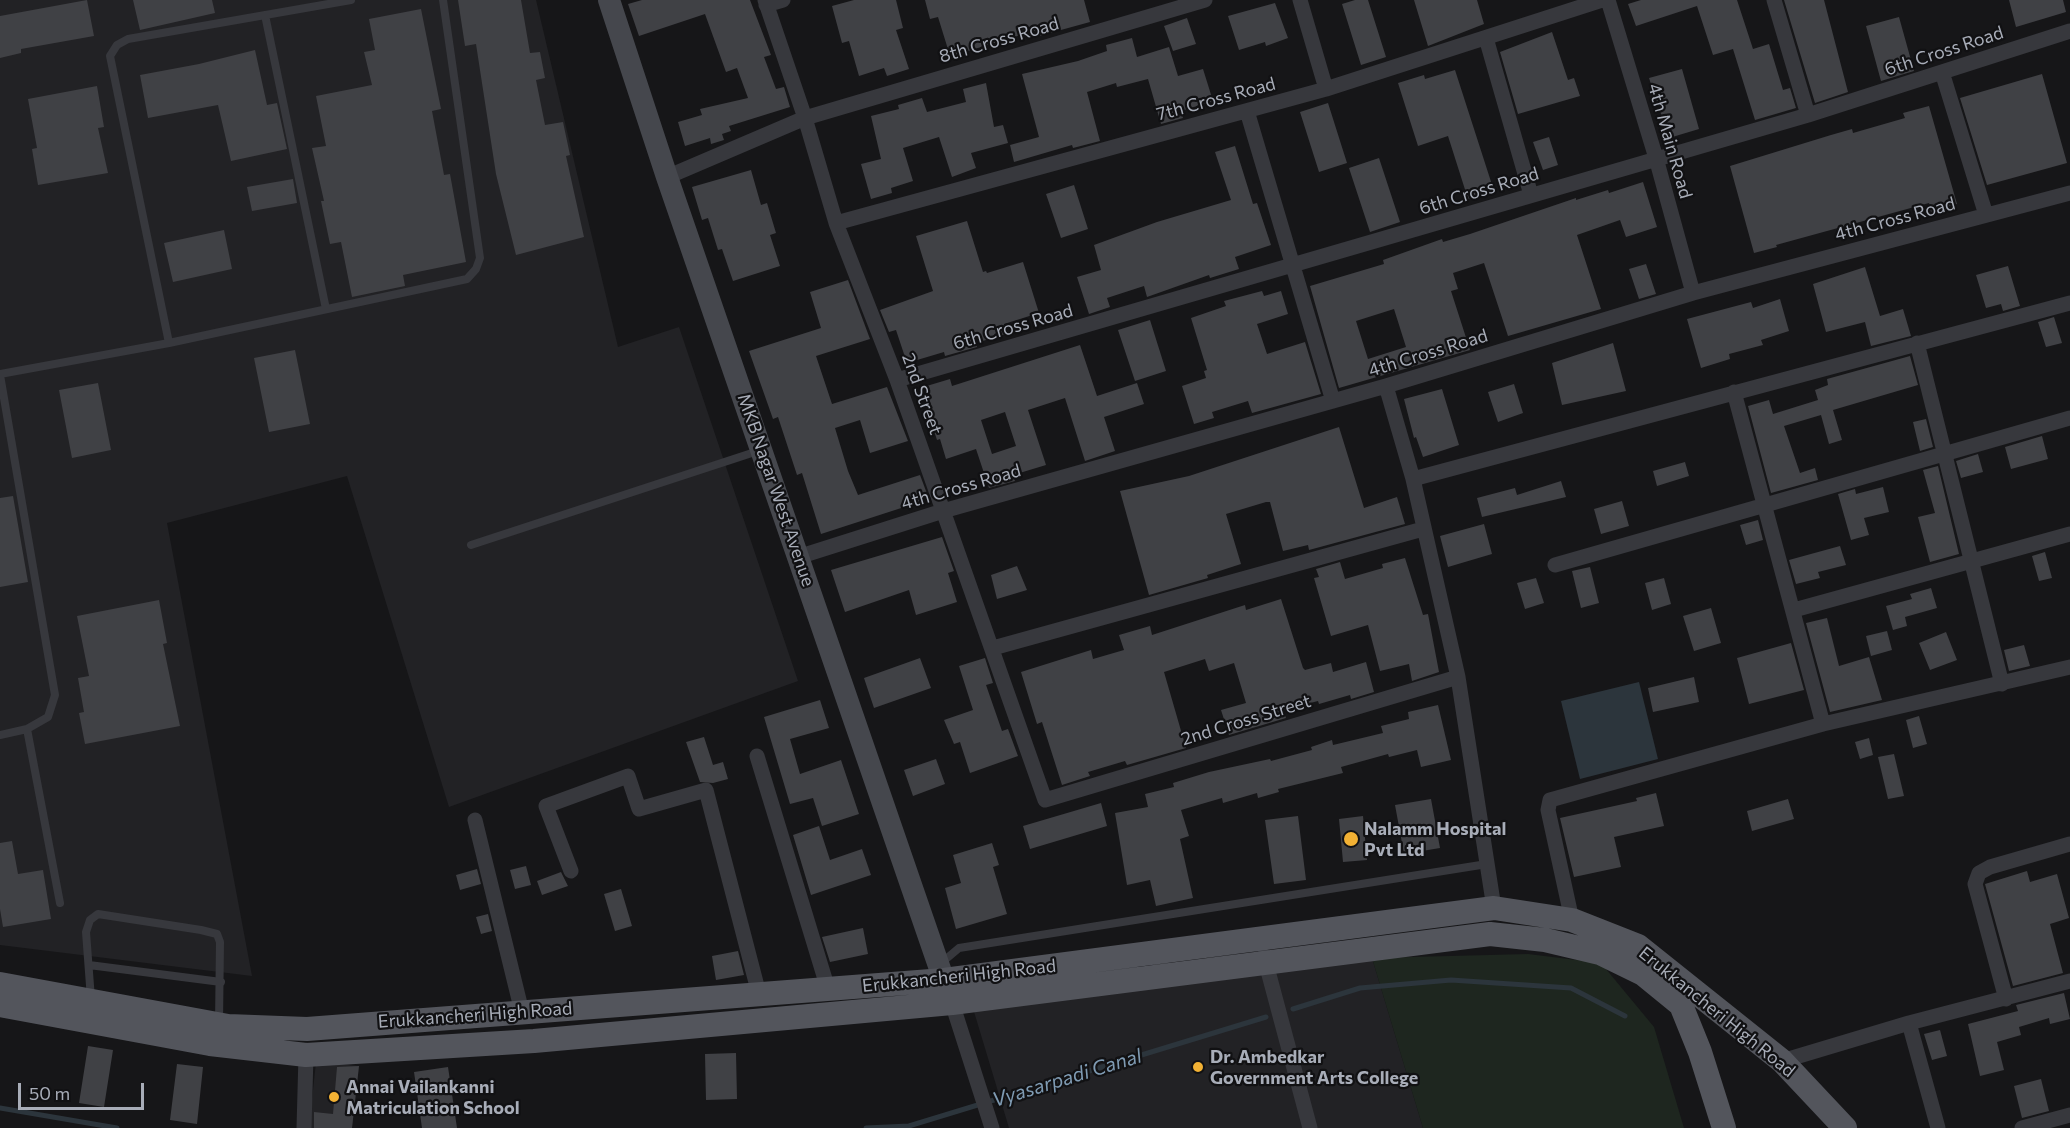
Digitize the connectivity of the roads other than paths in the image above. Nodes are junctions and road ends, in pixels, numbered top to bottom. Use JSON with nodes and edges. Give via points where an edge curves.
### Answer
{"nodes":[{"id":1,"x":351,"y":0,"type":"edge"},
{"id":2,"x":443,"y":0,"type":"edge"},
{"id":3,"x":609,"y":0,"type":"edge"},
{"id":4,"x":783,"y":0,"type":"edge"},
{"id":5,"x":1204,"y":0,"type":"edge"},
{"id":6,"x":1300,"y":0,"type":"edge"},
{"id":7,"x":1602,"y":0,"type":"edge"},
{"id":8,"x":1608,"y":0,"type":"edge"},
{"id":9,"x":1774,"y":0,"type":"edge"},
{"id":10,"x":766,"y":2,"type":"edge"},
{"id":11,"x":265,"y":15,"type":"junction"},
{"id":12,"x":2070,"y":31,"type":"edge"},
{"id":13,"x":1486,"y":38,"type":"junction"},
{"id":14,"x":1942,"y":72,"type":"junction"},
{"id":15,"x":1326,"y":89,"type":"junction"},
{"id":16,"x":1247,"y":111,"type":"junction"},
{"id":17,"x":1808,"y":115,"type":"junction"},
{"id":18,"x":806,"y":118,"type":"junction"},
{"id":19,"x":1656,"y":158,"type":"junction"},
{"id":20,"x":667,"y":177,"type":"junction"},
{"id":21,"x":2070,"y":193,"type":"edge"},
{"id":22,"x":1532,"y":195,"type":"junction"},
{"id":23,"x":1986,"y":215,"type":"junction"},
{"id":24,"x":836,"y":223,"type":"junction"},
{"id":25,"x":1293,"y":266,"type":"junction"},
{"id":26,"x":1693,"y":293,"type":"junction"},
{"id":27,"x":2070,"y":303,"type":"edge"},
{"id":28,"x":326,"y":309,"type":"junction"},
{"id":29,"x":169,"y":343,"type":"junction"},
{"id":30,"x":1917,"y":343,"type":"junction"},
{"id":31,"x":0,"y":374,"type":"edge"},
{"id":32,"x":897,"y":380,"type":"junction"},
{"id":33,"x":1386,"y":386,"type":"junction"},
{"id":34,"x":1734,"y":392,"type":"junction"},
{"id":35,"x":1333,"y":401,"type":"junction"},
{"id":36,"x":2070,"y":418,"type":"edge"},
{"id":37,"x":762,"y":449,"type":"junction"},
{"id":38,"x":1944,"y":454,"type":"junction"},
{"id":39,"x":1413,"y":479,"type":"junction"},
{"id":40,"x":1764,"y":506,"type":"junction"},
{"id":41,"x":943,"y":512,"type":"junction"},
{"id":42,"x":1424,"y":529,"type":"junction"},
{"id":43,"x":2070,"y":534,"type":"edge"},
{"id":44,"x":471,"y":545,"type":"dead end"},
{"id":45,"x":798,"y":557,"type":"junction"},
{"id":46,"x":1973,"y":562,"type":"junction"},
{"id":47,"x":1555,"y":565,"type":"dead end"},
{"id":48,"x":1794,"y":610,"type":"junction"},
{"id":49,"x":993,"y":648,"type":"junction"},
{"id":50,"x":2070,"y":667,"type":"edge"},
{"id":51,"x":1458,"y":677,"type":"junction"},
{"id":52,"x":2002,"y":684,"type":"junction"},
{"id":53,"x":1823,"y":724,"type":"junction"},
{"id":54,"x":27,"y":729,"type":"junction"},
{"id":55,"x":0,"y":735,"type":"edge"},
{"id":56,"x":757,"y":756,"type":"dead end"},
{"id":57,"x":1045,"y":800,"type":"joint"},
{"id":58,"x":475,"y":820,"type":"dead end"},
{"id":59,"x":2070,"y":844,"type":"edge"},
{"id":60,"x":1487,"y":864,"type":"junction"},
{"id":61,"x":571,"y":872,"type":"dead end"},
{"id":62,"x":60,"y":903,"type":"dead end"},
{"id":63,"x":1494,"y":908,"type":"junction"},
{"id":64,"x":1572,"y":920,"type":"junction"},
{"id":65,"x":1258,"y":939,"type":"junction"},
{"id":66,"x":1266,"y":962,"type":"junction"},
{"id":67,"x":88,"y":966,"type":"junction"},
{"id":68,"x":942,"y":973,"type":"junction"},
{"id":69,"x":2070,"y":981,"type":"edge"},
{"id":70,"x":221,"y":982,"type":"junction"},
{"id":71,"x":0,"y":984,"type":"edge"},
{"id":72,"x":828,"y":989,"type":"junction"},
{"id":73,"x":759,"y":994,"type":"junction"},
{"id":74,"x":2006,"y":999,"type":"junction"},
{"id":75,"x":91,"y":1001,"type":"junction"},
{"id":76,"x":952,"y":1003,"type":"junction"},
{"id":77,"x":0,"y":1005,"type":"edge"},
{"id":78,"x":522,"y":1012,"type":"junction"},
{"id":79,"x":1909,"y":1023,"type":"junction"},
{"id":80,"x":219,"y":1024,"type":"junction"},
{"id":81,"x":306,"y":1055,"type":"junction"},
{"id":82,"x":1782,"y":1061,"type":"junction"},
{"id":83,"x":2070,"y":1115,"type":"edge"},
{"id":84,"x":304,"y":1128,"type":"edge"},
{"id":85,"x":992,"y":1128,"type":"edge"},
{"id":86,"x":1310,"y":1128,"type":"edge"},
{"id":87,"x":1724,"y":1128,"type":"edge"},
{"id":88,"x":1845,"y":1128,"type":"edge"},
{"id":89,"x":1938,"y":1128,"type":"edge"},
{"id":90,"x":2022,"y":1128,"type":"edge"}],
"edges":[{"from":1,"to":11,"type":"lane"},
{"from":2,"to":28,"type":"lane","via":[[480,258],[476,269],[466,279]]},
{"from":3,"to":20,"type":"main road","name":"MKB Nagar West Avenue"},
{"from":4,"to":10,"type":"street"},
{"from":5,"to":18,"type":"street","name":"8th Cross Road"},
{"from":6,"to":15,"type":"street"},
{"from":7,"to":13,"type":"street","name":"7th Cross Road"},
{"from":8,"to":19,"type":"street","name":"4th Main Road"},
{"from":9,"to":17,"type":"street"},
{"from":10,"to":18,"type":"street","name":"2nd Street"},
{"from":11,"to":28,"type":"lane"},
{"from":11,"to":29,"type":"lane","via":[[128,39],[117,45],[110,56]]},
{"from":12,"to":14,"type":"street","name":"6th Cross Road"},
{"from":13,"to":15,"type":"street","name":"7th Cross Road"},
{"from":13,"to":22,"type":"street"},
{"from":14,"to":17,"type":"street","name":"6th Cross Road"},
{"from":14,"to":23,"type":"street"},
{"from":15,"to":16,"type":"street","name":"7th Cross Road"},
{"from":16,"to":24,"type":"street","name":"7th Cross Road"},
{"from":16,"to":25,"type":"street"},
{"from":17,"to":19,"type":"street","name":"6th Cross Road"},
{"from":18,"to":20,"type":"street","name":"8th Cross Road"},
{"from":18,"to":24,"type":"street","name":"2nd Street"},
{"from":19,"to":22,"type":"street","name":"6th Cross Road"},
{"from":19,"to":26,"type":"street","name":"4th Main Road"},
{"from":20,"to":37,"type":"main road","name":"MKB Nagar West Avenue"},
{"from":21,"to":23,"type":"street","name":"4th Cross Road"},
{"from":22,"to":25,"type":"street","name":"6th Cross Road"},
{"from":23,"to":26,"type":"street","name":"4th Cross Road"},
{"from":24,"to":32,"type":"street","name":"2nd Street"},
{"from":25,"to":32,"type":"street","name":"6th Cross Road"},
{"from":25,"to":35,"type":"street"},
{"from":26,"to":33,"type":"street","name":"4th Cross Road"},
{"from":27,"to":30,"type":"street"},
{"from":28,"to":29,"type":"lane"},
{"from":29,"to":31,"type":"lane"},
{"from":30,"to":34,"type":"street"},
{"from":30,"to":38,"type":"street"},
{"from":31,"to":54,"type":"lane","via":[[54,694],[48,717]]},
{"from":32,"to":41,"type":"street","name":"2nd Street"},
{"from":33,"to":35,"type":"street","name":"4th Cross Road"},
{"from":33,"to":39,"type":"street"},
{"from":34,"to":39,"type":"street"},
{"from":34,"to":40,"type":"street"},
{"from":35,"to":41,"type":"street","name":"4th Cross Road"},
{"from":36,"to":38,"type":"street"},
{"from":37,"to":44,"type":"lane"},
{"from":37,"to":45,"type":"main road","name":"MKB Nagar West Avenue"},
{"from":38,"to":40,"type":"street"},
{"from":38,"to":46,"type":"street"},
{"from":39,"to":42,"type":"street"},
{"from":40,"to":47,"type":"street"},
{"from":40,"to":48,"type":"street"},
{"from":41,"to":45,"type":"street","name":"4th Cross Road"},
{"from":41,"to":49,"type":"street","name":"2nd Street"},
{"from":42,"to":49,"type":"street"},
{"from":42,"to":51,"type":"street"},
{"from":43,"to":46,"type":"street"},
{"from":45,"to":68,"type":"main road","name":"MKB Nagar West Avenue"},
{"from":46,"to":48,"type":"street"},
{"from":46,"to":52,"type":"street"},
{"from":48,"to":53,"type":"street"},
{"from":49,"to":57,"type":"street","name":"2nd Street"},
{"from":50,"to":52,"type":"street"},
{"from":51,"to":57,"type":"street","name":"2nd Cross Street"},
{"from":51,"to":60,"type":"street"},
{"from":52,"to":53,"type":"street"},
{"from":53,"to":64,"type":"street","via":[[1550,800],[1548,810]]},
{"from":54,"to":55,"type":"lane"},
{"from":54,"to":62,"type":"lane"},
{"from":56,"to":72,"type":"street"},
{"from":58,"to":78,"type":"street"},
{"from":59,"to":74,"type":"street","via":[[1979,873],[1975,884]]},
{"from":60,"to":63,"type":"street"},
{"from":60,"to":68,"type":"lane","via":[[959,948]]},
{"from":61,"to":73,"type":"street","via":[[546,806],[628,776],[639,809],[706,790]]},
{"from":63,"to":64,"type":"main road","name":"Erukkancheri High Road"},
{"from":63,"to":65,"type":"main road","name":"Erukkancheri High Road"},
{"from":64,"to":82,"type":"main road","name":"Erukkancheri High Road","via":[[1638,946]]},
{"from":65,"to":66,"type":"street"},
{"from":65,"to":68,"type":"main road","name":"Erukkancheri High Road"},
{"from":66,"to":76,"type":"main road"},
{"from":66,"to":86,"type":"street"},
{"from":66,"to":87,"type":"main road","via":[[1490,934],[1545,940],[1600,953],[1643,974],[1681,1005]]},
{"from":67,"to":70,"type":"lane"},
{"from":67,"to":70,"type":"lane","via":[[86,932],[90,920],[107,914],[217,934]]},
{"from":67,"to":75,"type":"lane"},
{"from":68,"to":72,"type":"main road","name":"Erukkancheri High Road"},
{"from":68,"to":76,"type":"main road","name":"MKB Nagar West Avenue"},
{"from":69,"to":74,"type":"street"},
{"from":70,"to":80,"type":"lane"},
{"from":71,"to":75,"type":"main road","name":"Erukkancheri High Road"},
{"from":72,"to":73,"type":"main road","name":"Erukkancheri High Road"},
{"from":73,"to":78,"type":"main road","name":"Erukkancheri High Road"},
{"from":74,"to":79,"type":"street"},
{"from":75,"to":80,"type":"main road","name":"Erukkancheri High Road"},
{"from":76,"to":81,"type":"main road","via":[[557,1039]]},
{"from":76,"to":85,"type":"street"},
{"from":77,"to":81,"type":"main road","via":[[210,1044]]},
{"from":78,"to":80,"type":"main road","name":"Erukkancheri High Road","via":[[307,1029]]},
{"from":79,"to":82,"type":"street"},
{"from":79,"to":89,"type":"street"},
{"from":81,"to":84,"type":"street"},
{"from":82,"to":88,"type":"main road","name":"Erukkancheri High Road"},
{"from":83,"to":90,"type":"street"}]}
